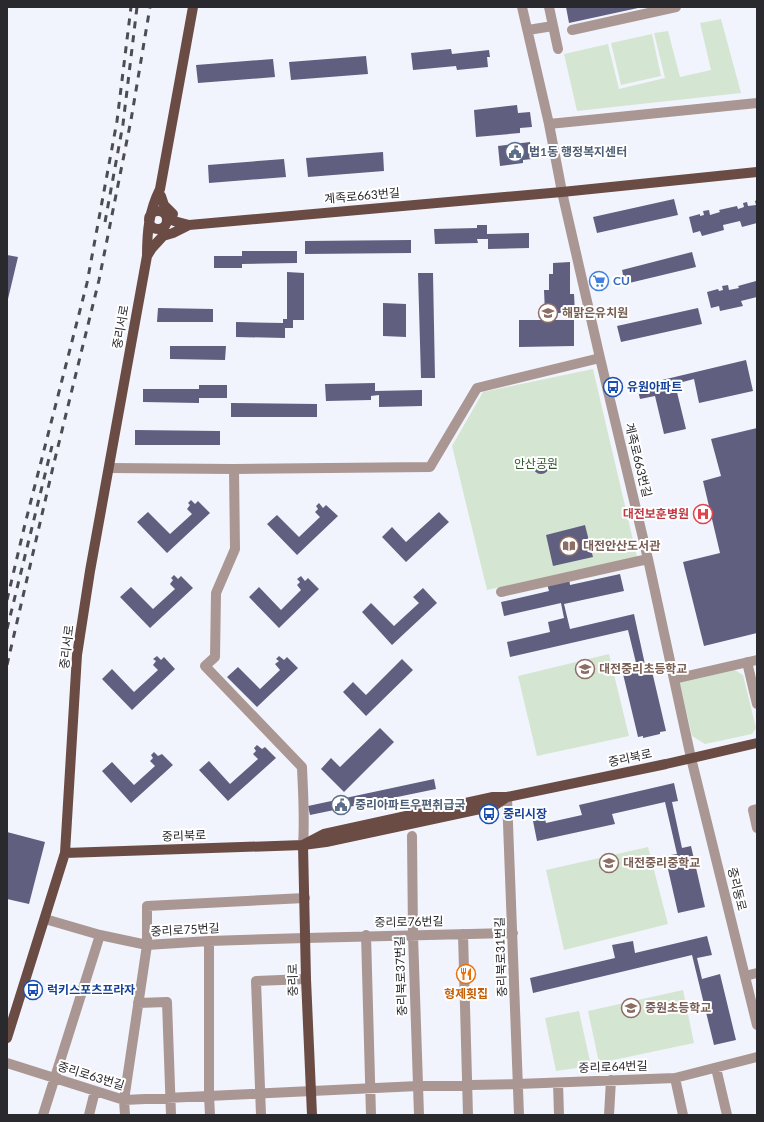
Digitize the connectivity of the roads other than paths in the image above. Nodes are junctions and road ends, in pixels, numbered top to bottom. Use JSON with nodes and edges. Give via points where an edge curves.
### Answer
{"nodes":[{"id":1,"x":193,"y":7,"type":"edge"},
{"id":2,"x":522,"y":7,"type":"edge"},
{"id":3,"x":549,"y":7,"type":"edge"},
{"id":4,"x":676,"y":7,"type":"edge"},
{"id":5,"x":553,"y":26,"type":"junction"},
{"id":6,"x":528,"y":30,"type":"junction"},
{"id":7,"x":572,"y":30,"type":"dead end"},
{"id":8,"x":558,"y":49,"type":"dead end"},
{"id":9,"x":757,"y":103,"type":"edge"},
{"id":10,"x":549,"y":124,"type":"junction"},
{"id":11,"x":757,"y":172,"type":"edge"},
{"id":12,"x":160,"y":192,"type":"junction"},
{"id":13,"x":562,"y":192,"type":"junction"},
{"id":14,"x":165,"y":214,"type":"junction"},
{"id":15,"x":149,"y":218,"type":"junction"},
{"id":16,"x":184,"y":225,"type":"junction"},
{"id":17,"x":161,"y":228,"type":"junction"},
{"id":18,"x":150,"y":252,"type":"junction"},
{"id":19,"x":600,"y":358,"type":"junction"},
{"id":20,"x":109,"y":468,"type":"junction"},
{"id":21,"x":234,"y":469,"type":"junction"},
{"id":22,"x":648,"y":559,"type":"junction"},
{"id":23,"x":501,"y":592,"type":"dead end"},
{"id":24,"x":757,"y":660,"type":"edge"},
{"id":25,"x":747,"y":662,"type":"junction"},
{"id":26,"x":674,"y":679,"type":"junction"},
{"id":27,"x":757,"y":704,"type":"edge"},
{"id":28,"x":757,"y":743,"type":"edge"},
{"id":29,"x":691,"y":758,"type":"junction"},
{"id":30,"x":507,"y":798,"type":"junction"},
{"id":31,"x":755,"y":810,"type":"edge"},
{"id":32,"x":757,"y":828,"type":"edge"},
{"id":33,"x":412,"y":836,"type":"dead end"},
{"id":34,"x":303,"y":844,"type":"junction"},
{"id":35,"x":65,"y":853,"type":"junction"},
{"id":36,"x":305,"y":898,"type":"junction"},
{"id":37,"x":45,"y":919,"type":"junction"},
{"id":38,"x":513,"y":933,"type":"junction"},
{"id":39,"x":413,"y":934,"type":"junction"},
{"id":40,"x":463,"y":934,"type":"junction"},
{"id":41,"x":100,"y":935,"type":"junction"},
{"id":42,"x":366,"y":936,"type":"junction"},
{"id":43,"x":306,"y":938,"type":"junction"},
{"id":44,"x":209,"y":941,"type":"junction"},
{"id":45,"x":147,"y":945,"type":"junction"},
{"id":46,"x":757,"y":973,"type":"edge"},
{"id":47,"x":745,"y":976,"type":"junction"},
{"id":48,"x":306,"y":979,"type":"junction"},
{"id":49,"x":138,"y":1003,"type":"junction"},
{"id":50,"x":757,"y":1025,"type":"edge"},
{"id":51,"x":7,"y":1038,"type":"edge"},
{"id":52,"x":757,"y":1057,"type":"edge"},
{"id":53,"x":7,"y":1063,"type":"edge"},
{"id":54,"x":716,"y":1068,"type":"junction"},
{"id":55,"x":54,"y":1078,"type":"junction"},
{"id":56,"x":675,"y":1078,"type":"junction"},
{"id":57,"x":611,"y":1080,"type":"junction"},
{"id":58,"x":558,"y":1083,"type":"junction"},
{"id":59,"x":518,"y":1084,"type":"junction"},
{"id":60,"x":467,"y":1085,"type":"junction"},
{"id":61,"x":418,"y":1086,"type":"junction"},
{"id":62,"x":370,"y":1088,"type":"junction"},
{"id":63,"x":95,"y":1091,"type":"junction"},
{"id":64,"x":311,"y":1091,"type":"junction"},
{"id":65,"x":260,"y":1094,"type":"junction"},
{"id":66,"x":209,"y":1096,"type":"junction"},
{"id":67,"x":170,"y":1098,"type":"junction"},
{"id":68,"x":124,"y":1100,"type":"junction"},
{"id":69,"x":43,"y":1115,"type":"edge"},
{"id":70,"x":89,"y":1115,"type":"edge"},
{"id":71,"x":125,"y":1115,"type":"edge"},
{"id":72,"x":171,"y":1115,"type":"edge"},
{"id":73,"x":210,"y":1115,"type":"edge"},
{"id":74,"x":261,"y":1115,"type":"edge"},
{"id":75,"x":312,"y":1115,"type":"edge"},
{"id":76,"x":371,"y":1115,"type":"edge"},
{"id":77,"x":419,"y":1115,"type":"edge"},
{"id":78,"x":468,"y":1115,"type":"edge"},
{"id":79,"x":520,"y":1115,"type":"edge"},
{"id":80,"x":559,"y":1115,"type":"edge"},
{"id":81,"x":609,"y":1115,"type":"edge"},
{"id":82,"x":683,"y":1115,"type":"edge"},
{"id":83,"x":727,"y":1115,"type":"edge"}],
"edges":[{"from":1,"to":12,"type":"main road"},
{"from":2,"to":6,"type":"street","name":"계족로663번길"},
{"from":3,"to":5,"type":"street"},
{"from":4,"to":7,"type":"street"},
{"from":5,"to":6,"type":"street"},
{"from":5,"to":8,"type":"street"},
{"from":6,"to":10,"type":"street","name":"계족로663번길"},
{"from":9,"to":10,"type":"street"},
{"from":10,"to":13,"type":"street","name":"계족로663번길"},
{"from":11,"to":13,"type":"main road","name":"계족로663번길"},
{"from":12,"to":14,"type":"main road","via":[[161,206]]},
{"from":12,"to":15,"type":"main road","via":[[154,200]]},
{"from":12,"to":16,"type":"main road","via":[[164,204]]},
{"from":13,"to":16,"type":"main road","name":"계족로663번길"},
{"from":13,"to":19,"type":"street","name":"계족로663번길"},
{"from":14,"to":15,"type":"main road","via":[[157,210]]},
{"from":14,"to":16,"type":"main road","name":"계족로663번길"},
{"from":14,"to":17,"type":"main road","via":[[167,223]]},
{"from":15,"to":17,"type":"main road","via":[[152,227]]},
{"from":15,"to":18,"type":"main road"},
{"from":16,"to":17,"type":"main road","via":[[172,229]]},
{"from":16,"to":18,"type":"main road","via":[[163,236]]},
{"from":17,"to":18,"type":"main road","via":[[154,238]]},
{"from":18,"to":20,"type":"main road","name":"중리서로"},
{"from":19,"to":21,"type":"street","via":[[477,388],[430,467]]},
{"from":19,"to":22,"type":"street","name":"계족로663번길"},
{"from":20,"to":21,"type":"street"},
{"from":20,"to":35,"type":"main road","name":"중리서로","via":[[78,655]]},
{"from":21,"to":34,"type":"street","via":[[235,549],[216,593],[214,657],[205,666],[302,767]]},
{"from":22,"to":23,"type":"street"},
{"from":22,"to":26,"type":"street","name":"계족로663번길"},
{"from":24,"to":25,"type":"street"},
{"from":25,"to":26,"type":"street"},
{"from":25,"to":27,"type":"street"},
{"from":26,"to":29,"type":"street","name":"계족로663번길"},
{"from":28,"to":29,"type":"main road","name":"중리북로"},
{"from":29,"to":30,"type":"main road","name":"중리북로"},
{"from":29,"to":47,"type":"street","name":"중리동로"},
{"from":30,"to":34,"type":"main road","name":"중리북로","via":[[493,797],[324,834]]},
{"from":30,"to":38,"type":"street","name":"중리북로31번길"},
{"from":31,"to":32,"type":"street"},
{"from":33,"to":39,"type":"street","name":"중리북로37번길"},
{"from":34,"to":35,"type":"main road","name":"중리북로"},
{"from":34,"to":36,"type":"main road","name":"중리로"},
{"from":35,"to":37,"type":"main road","name":"중리서로"},
{"from":36,"to":43,"type":"main road","name":"중리로"},
{"from":36,"to":45,"type":"street","via":[[147,906]]},
{"from":37,"to":41,"type":"street","name":"중리로75번길"},
{"from":37,"to":51,"type":"main road","name":"중리서로"},
{"from":38,"to":40,"type":"street","name":"중리로76번길"},
{"from":38,"to":59,"type":"street","name":"중리북로31번길"},
{"from":39,"to":40,"type":"street","name":"중리로76번길"},
{"from":39,"to":42,"type":"street","name":"중리로76번길"},
{"from":39,"to":61,"type":"street","name":"중리북로37번길"},
{"from":40,"to":60,"type":"street"},
{"from":41,"to":45,"type":"street","name":"중리로75번길"},
{"from":41,"to":55,"type":"street"},
{"from":42,"to":43,"type":"street","name":"중리로76번길"},
{"from":42,"to":62,"type":"street"},
{"from":43,"to":44,"type":"street","name":"중리로75번길"},
{"from":43,"to":48,"type":"main road","name":"중리로"},
{"from":44,"to":45,"type":"street","name":"중리로75번길"},
{"from":44,"to":66,"type":"street"},
{"from":45,"to":49,"type":"street"},
{"from":46,"to":47,"type":"street"},
{"from":47,"to":50,"type":"street","name":"중리동로"},
{"from":48,"to":64,"type":"main road","name":"중리로"},
{"from":48,"to":65,"type":"street","via":[[256,981]]},
{"from":49,"to":67,"type":"street","via":[[167,1002]]},
{"from":49,"to":68,"type":"street"},
{"from":52,"to":54,"type":"street","name":"중리로64번길"},
{"from":53,"to":55,"type":"street","name":"중리로63번길"},
{"from":54,"to":56,"type":"street","name":"중리로64번길"},
{"from":54,"to":83,"type":"street"},
{"from":55,"to":63,"type":"street","name":"중리로63번길"},
{"from":55,"to":69,"type":"street"},
{"from":56,"to":57,"type":"street","name":"중리로64번길"},
{"from":56,"to":82,"type":"street"},
{"from":57,"to":58,"type":"street","name":"중리로64번길"},
{"from":57,"to":81,"type":"street"},
{"from":58,"to":59,"type":"street","name":"중리로64번길"},
{"from":58,"to":80,"type":"street"},
{"from":59,"to":60,"type":"street","name":"중리로64번길"},
{"from":59,"to":79,"type":"street","name":"중리북로31번길"},
{"from":60,"to":61,"type":"street","name":"중리로64번길"},
{"from":60,"to":78,"type":"street"},
{"from":61,"to":62,"type":"street","name":"중리로64번길"},
{"from":61,"to":77,"type":"street","name":"중리북로37번길"},
{"from":62,"to":64,"type":"street","name":"중리로64번길"},
{"from":62,"to":76,"type":"street"},
{"from":63,"to":68,"type":"street","name":"중리로63번길"},
{"from":63,"to":70,"type":"street"},
{"from":64,"to":65,"type":"street","name":"중리로63번길"},
{"from":64,"to":75,"type":"main road","name":"중리로"},
{"from":65,"to":66,"type":"street","name":"중리로63번길"},
{"from":65,"to":74,"type":"street"},
{"from":66,"to":67,"type":"street","name":"중리로63번길"},
{"from":66,"to":73,"type":"street"},
{"from":67,"to":68,"type":"street","name":"중리로63번길"},
{"from":67,"to":72,"type":"street"},
{"from":68,"to":71,"type":"street"}]}
